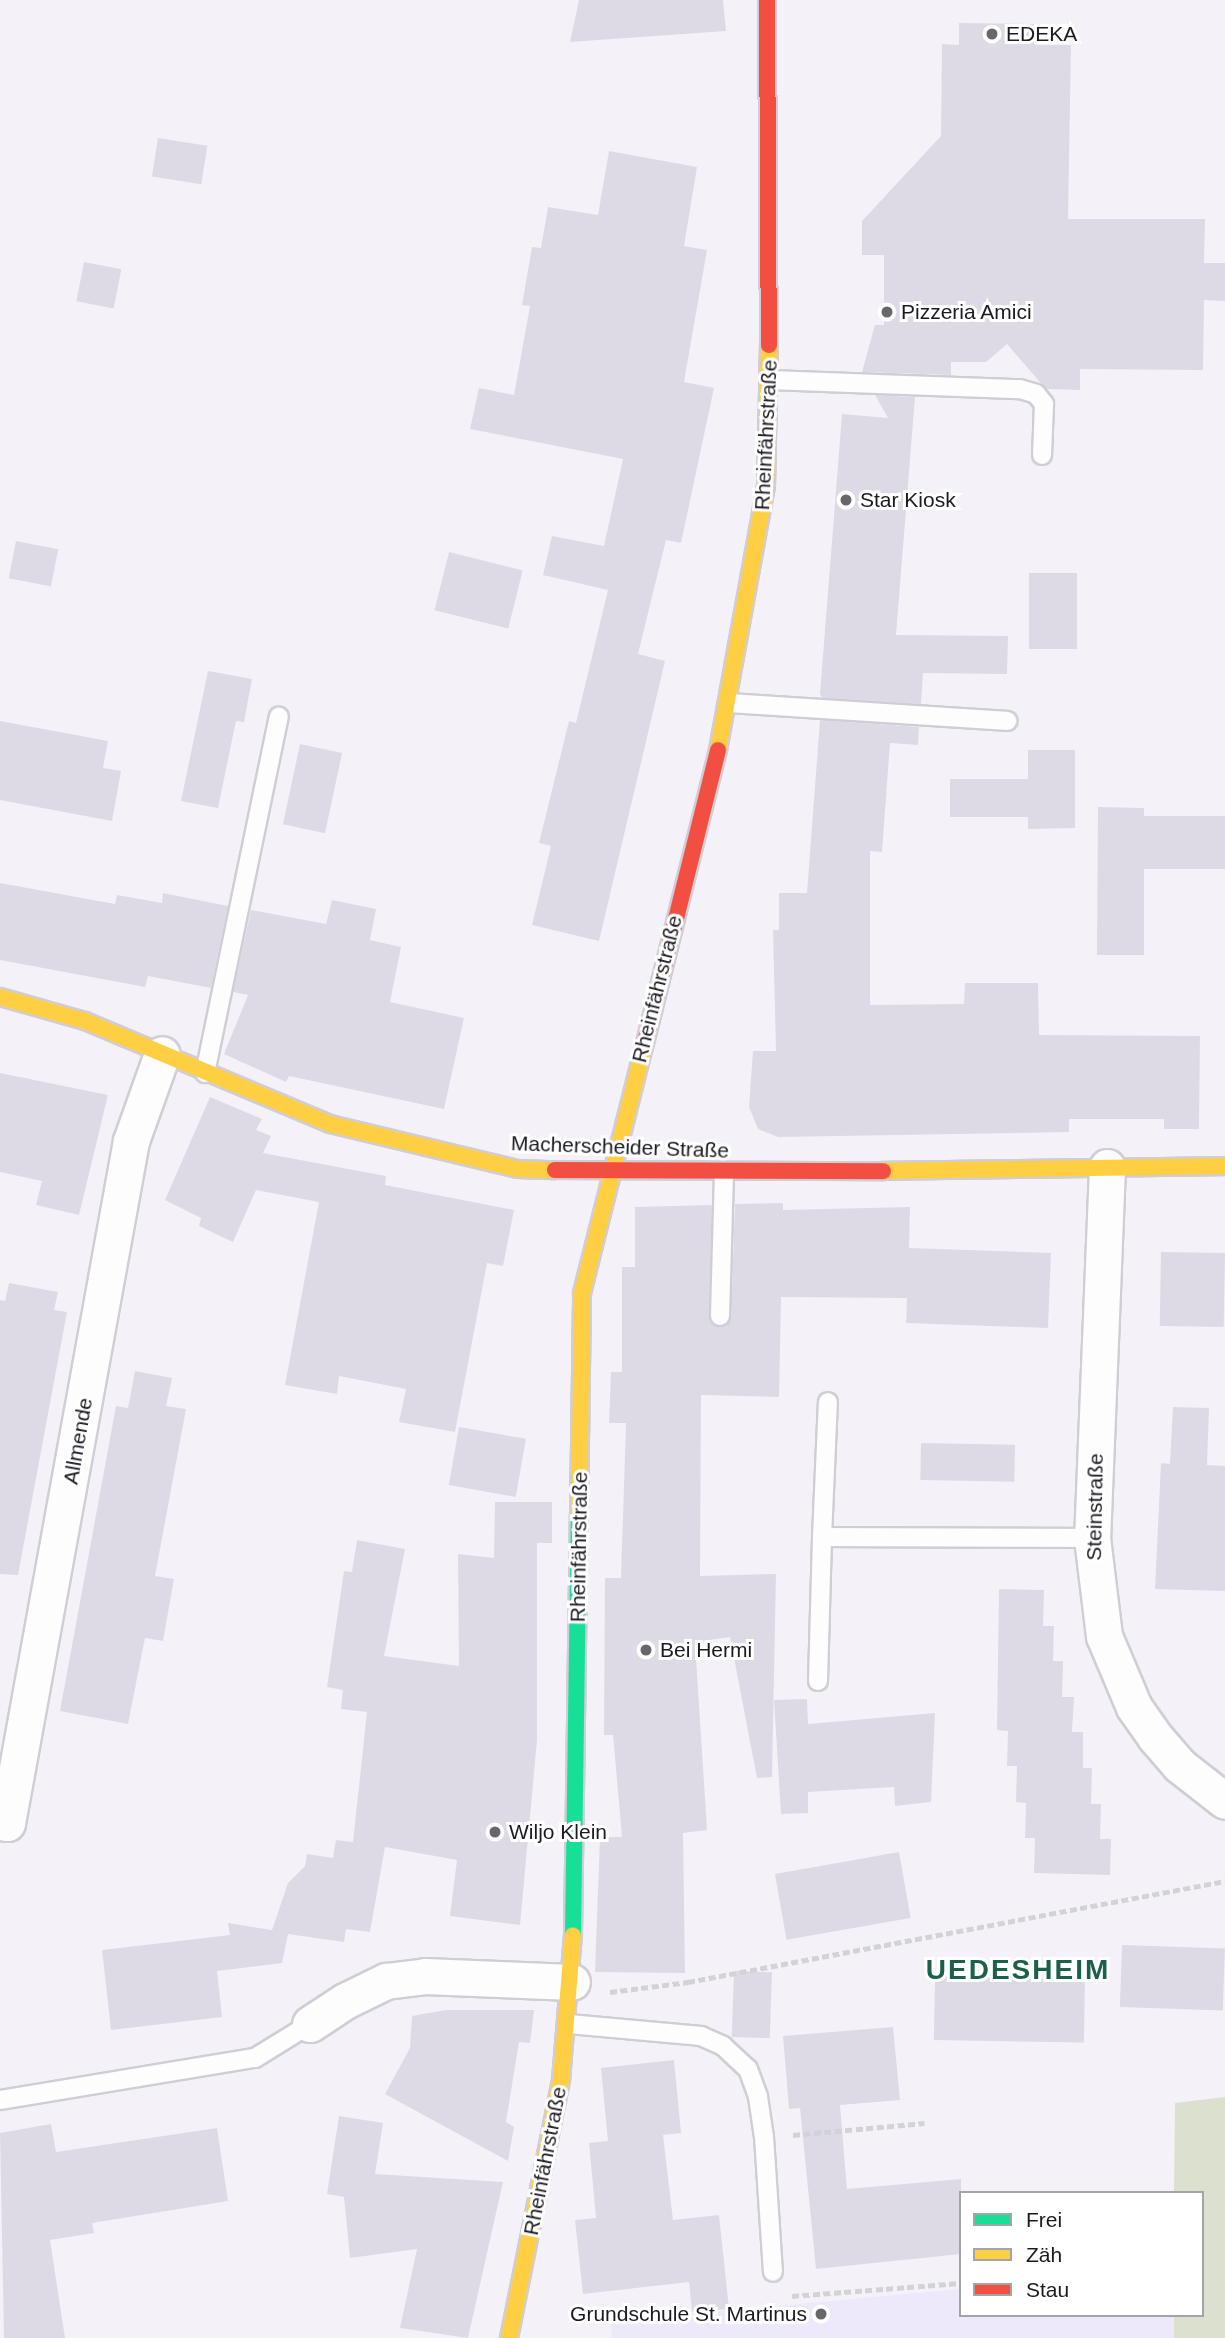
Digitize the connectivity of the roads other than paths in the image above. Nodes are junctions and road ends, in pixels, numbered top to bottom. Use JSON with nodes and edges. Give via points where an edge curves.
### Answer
{"nodes":[{"id":1,"x":766,"y":0,"type":"edge"},
{"id":2,"x":770,"y":380,"type":"junction"},
{"id":3,"x":1042,"y":455,"type":"dead end"},
{"id":4,"x":730,"y":703,"type":"junction"},
{"id":5,"x":279,"y":717,"type":"dead end"},
{"id":6,"x":1007,"y":721,"type":"dead end"},
{"id":7,"x":0,"y":997,"type":"edge"},
{"id":8,"x":162,"y":1054,"type":"junction"},
{"id":9,"x":205,"y":1074,"type":"junction"},
{"id":10,"x":1225,"y":1166,"type":"edge"},
{"id":11,"x":1107,"y":1167,"type":"junction"},
{"id":12,"x":611,"y":1171,"type":"junction"},
{"id":13,"x":724,"y":1173,"type":"junction"},
{"id":14,"x":720,"y":1315,"type":"dead end"},
{"id":15,"x":828,"y":1402,"type":"dead end"},
{"id":16,"x":822,"y":1537,"type":"junction"},
{"id":17,"x":1092,"y":1538,"type":"junction"},
{"id":18,"x":818,"y":1681,"type":"dead end"},
{"id":19,"x":1225,"y":1801,"type":"edge"},
{"id":20,"x":0,"y":1822,"type":"edge"},
{"id":21,"x":572,"y":1982,"type":"junction"},
{"id":22,"x":310,"y":2024,"type":"joint"},
{"id":23,"x":569,"y":2024,"type":"junction"},
{"id":24,"x":0,"y":2100,"type":"edge"},
{"id":25,"x":773,"y":2273,"type":"road end"},
{"id":26,"x":509,"y":2338,"type":"edge"}],
"edges":[{"from":1,"to":2,"type":"street","name":"Rheinfährstraße"},
{"from":2,"to":3,"type":"lane","via":[[1020,389],[1036,394],[1044,404]]},
{"from":2,"to":4,"type":"street","name":"Rheinfährstraße","via":[[766,487]]},
{"from":4,"to":6,"type":"lane"},
{"from":4,"to":12,"type":"street","name":"Rheinfährstraße"},
{"from":5,"to":9,"type":"lane"},
{"from":7,"to":8,"type":"street","name":"Macherscheider Straße","via":[[85,1021]]},
{"from":8,"to":9,"type":"street","name":"Macherscheider Straße"},
{"from":8,"to":20,"type":"street","name":"Allmende","via":[[131,1141],[7,1823]]},
{"from":9,"to":12,"type":"street","name":"Macherscheider Straße","via":[[330,1124],[504,1166]]},
{"from":10,"to":11,"type":"street","name":"Macherscheider Straße"},
{"from":11,"to":13,"type":"street","name":"Macherscheider Straße"},
{"from":11,"to":17,"type":"street","name":"Steinstraße"},
{"from":12,"to":13,"type":"street","name":"Macherscheider Straße"},
{"from":12,"to":21,"type":"street","name":"Rheinfährstraße","via":[[582,1293]]},
{"from":13,"to":14,"type":"lane"},
{"from":15,"to":16,"type":"lane"},
{"from":16,"to":17,"type":"lane"},
{"from":16,"to":18,"type":"lane"},
{"from":17,"to":19,"type":"street","name":"Steinstraße","via":[[1104,1636],[1133,1707],[1179,1765]]},
{"from":21,"to":22,"type":"street","via":[[425,1976],[386,1982],[345,2000]]},
{"from":21,"to":23,"type":"street","name":"Rheinfährstraße"},
{"from":22,"to":24,"type":"lane","via":[[255,2058]]},
{"from":23,"to":25,"type":"lane","via":[[701,2036],[723,2046],[753,2078],[764,2137]]},
{"from":23,"to":26,"type":"street","name":"Rheinfährstraße"}]}
